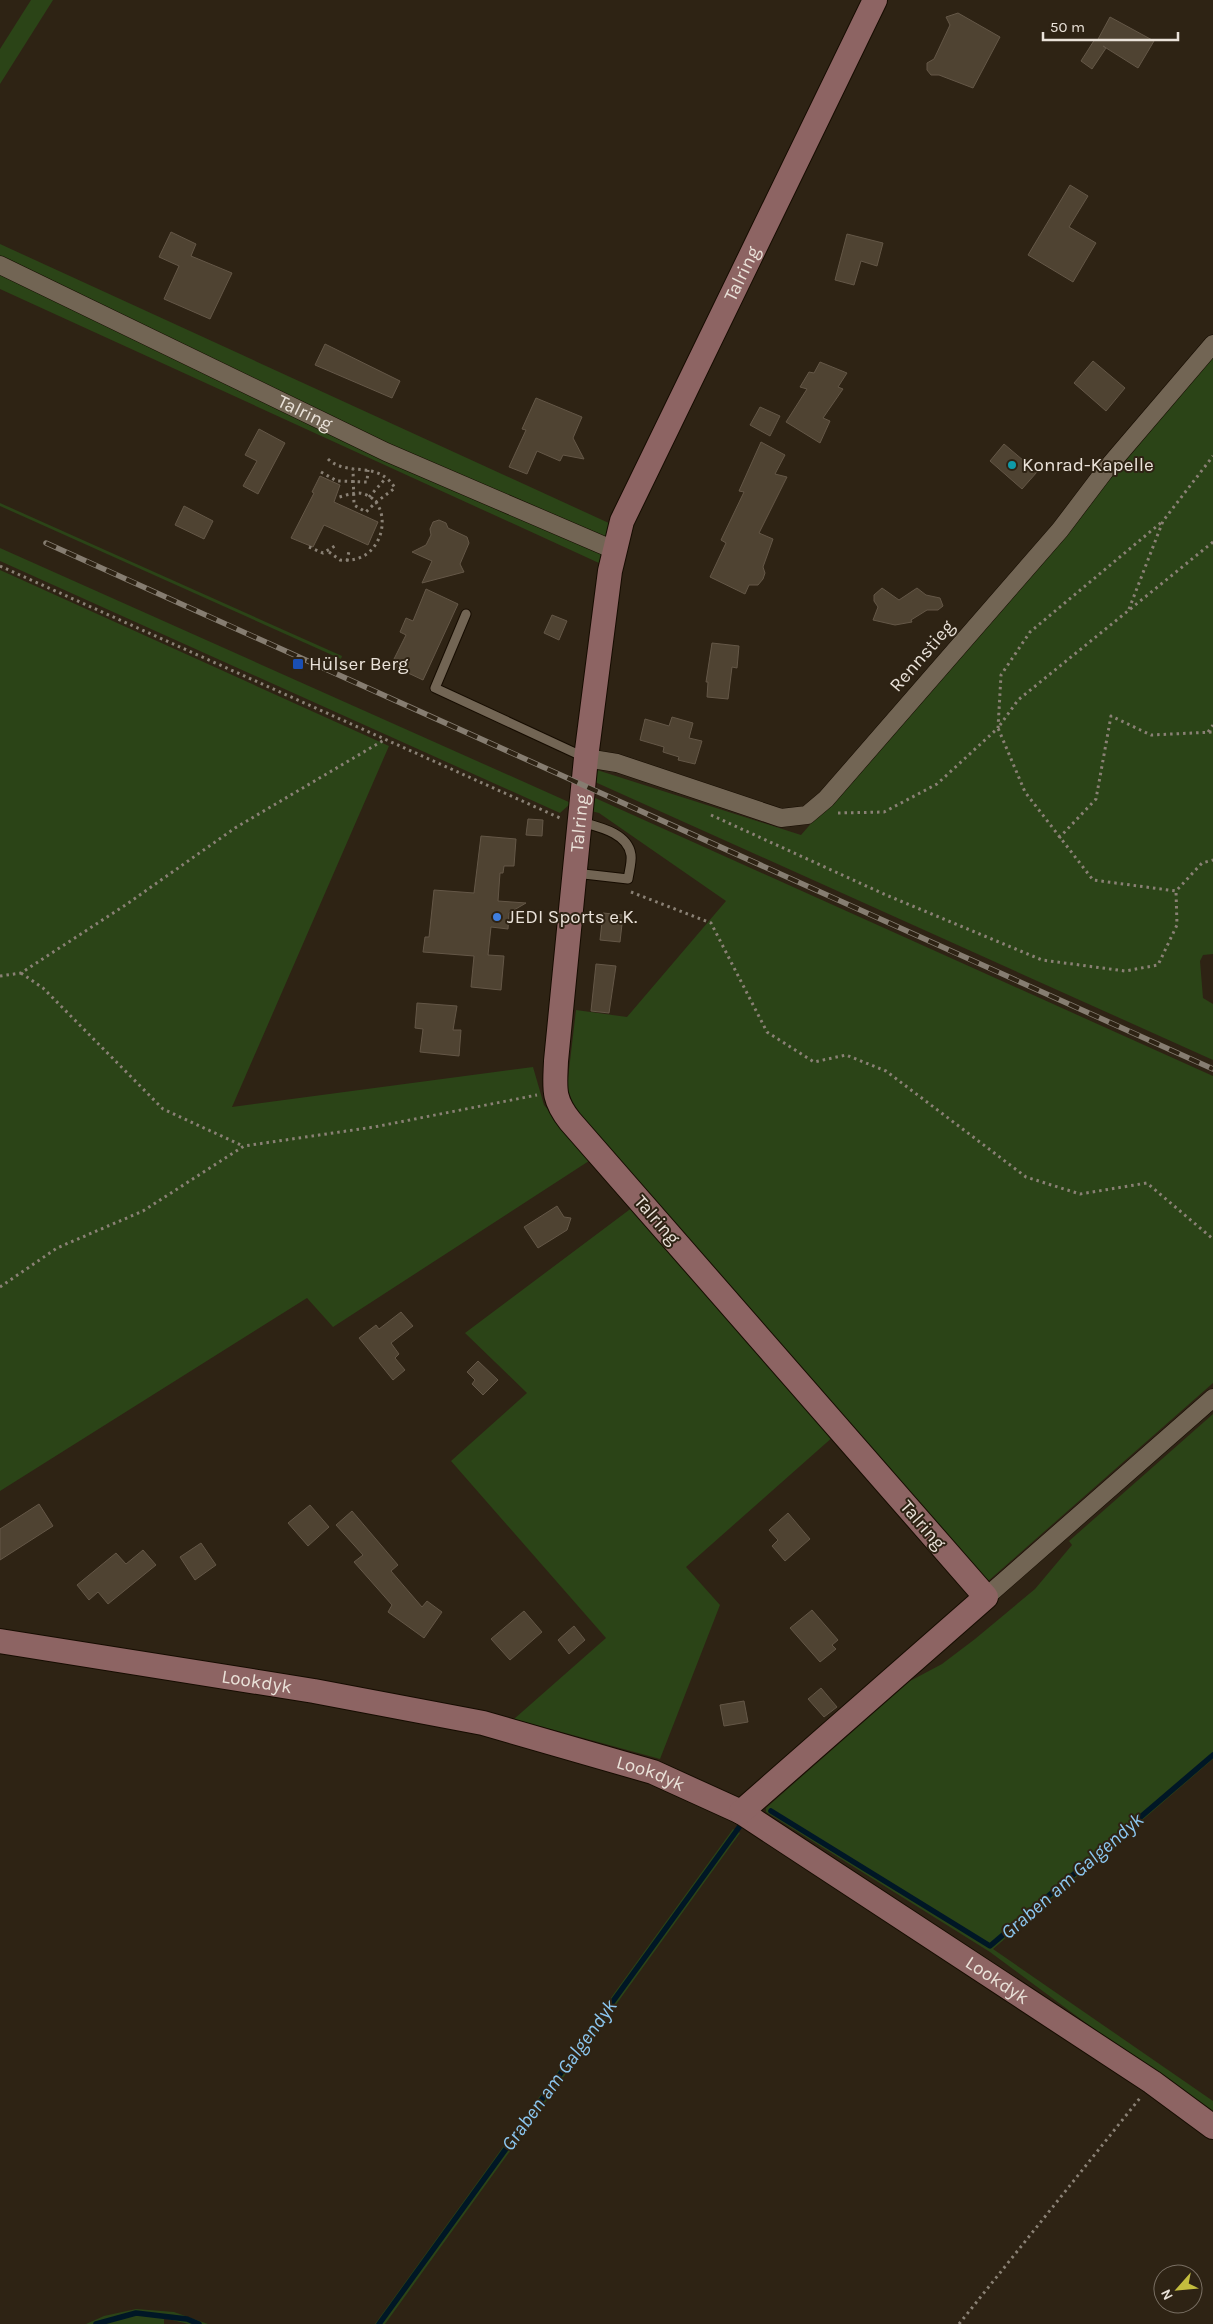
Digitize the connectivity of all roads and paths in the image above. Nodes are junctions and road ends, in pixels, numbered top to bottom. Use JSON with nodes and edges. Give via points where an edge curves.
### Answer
{"nodes":[{"id":1,"x":875,"y":0,"type":"edge"},
{"id":2,"x":0,"y":265,"type":"edge"},
{"id":3,"x":1213,"y":344,"type":"edge"},
{"id":4,"x":1213,"y":456,"type":"edge"},
{"id":5,"x":328,"y":459,"type":"dead end"},
{"id":6,"x":353,"y":469,"type":"junction"},
{"id":7,"x":368,"y":470,"type":"junction"},
{"id":8,"x":321,"y":472,"type":"dead end"},
{"id":9,"x":386,"y":478,"type":"junction"},
{"id":10,"x":355,"y":481,"type":"junction"},
{"id":11,"x":355,"y":493,"type":"junction"},
{"id":12,"x":369,"y":497,"type":"junction"},
{"id":13,"x":336,"y":498,"type":"dead end"},
{"id":14,"x":375,"y":502,"type":"junction"},
{"id":15,"x":1163,"y":521,"type":"junction"},
{"id":16,"x":1213,"y":542,"type":"edge"},
{"id":17,"x":336,"y":546,"type":"dead end"},
{"id":18,"x":309,"y":547,"type":"dead end"},
{"id":19,"x":614,"y":550,"type":"junction"},
{"id":20,"x":349,"y":551,"type":"dead end"},
{"id":21,"x":329,"y":552,"type":"junction"},
{"id":22,"x":347,"y":561,"type":"junction"},
{"id":23,"x":0,"y":566,"type":"edge"},
{"id":24,"x":1129,"y":611,"type":"junction"},
{"id":25,"x":466,"y":614,"type":"dead end"},
{"id":26,"x":1213,"y":725,"type":"edge"},
{"id":27,"x":998,"y":728,"type":"junction"},
{"id":28,"x":1213,"y":732,"type":"edge"},
{"id":29,"x":1207,"y":733,"type":"junction"},
{"id":30,"x":384,"y":740,"type":"junction"},
{"id":31,"x":586,"y":758,"type":"junction"},
{"id":32,"x":709,"y":814,"type":"dead end"},
{"id":33,"x":807,"y":816,"type":"junction"},
{"id":34,"x":581,"y":822,"type":"junction"},
{"id":35,"x":1059,"y":838,"type":"junction"},
{"id":36,"x":1213,"y":860,"type":"edge"},
{"id":37,"x":575,"y":873,"type":"junction"},
{"id":38,"x":628,"y":879,"type":"junction"},
{"id":39,"x":1176,"y":891,"type":"junction"},
{"id":40,"x":21,"y":973,"type":"junction"},
{"id":41,"x":0,"y":976,"type":"edge"},
{"id":42,"x":555,"y":1091,"type":"junction"},
{"id":43,"x":244,"y":1146,"type":"junction"},
{"id":44,"x":1213,"y":1239,"type":"edge"},
{"id":45,"x":0,"y":1287,"type":"edge"},
{"id":46,"x":1213,"y":1398,"type":"edge"},
{"id":47,"x":986,"y":1597,"type":"junction"},
{"id":48,"x":0,"y":1641,"type":"edge"},
{"id":49,"x":741,"y":1812,"type":"junction"},
{"id":50,"x":1152,"y":2082,"type":"junction"},
{"id":51,"x":1213,"y":2127,"type":"edge"},
{"id":52,"x":959,"y":2324,"type":"edge"}],
"edges":[{"from":1,"to":19,"type":"street","name":"Talring","via":[[622,521]]},
{"from":2,"to":19,"type":"street","name":"Talring","via":[[386,452]]},
{"from":3,"to":33,"type":"street","name":"Rennstieg","via":[[1107,468],[1053,538],[826,799]]},
{"from":4,"to":15,"type":"path"},
{"from":5,"to":6,"type":"path","via":[[336,466]]},
{"from":6,"to":7,"type":"path"},
{"from":6,"to":10,"type":"path"},
{"from":7,"to":9,"type":"path","via":[[379,472]]},
{"from":7,"to":10,"type":"path","via":[[367,482]]},
{"from":8,"to":10,"type":"path","via":[[337,481]]},
{"from":9,"to":12,"type":"path"},
{"from":9,"to":14,"type":"path","via":[[395,488]]},
{"from":10,"to":11,"type":"path"},
{"from":11,"to":12,"type":"path"},
{"from":11,"to":13,"type":"path"},
{"from":11,"to":14,"type":"path","via":[[354,505],[366,512]]},
{"from":12,"to":14,"type":"path"},
{"from":14,"to":22,"type":"path","via":[[382,516],[380,538],[365,556]]},
{"from":15,"to":24,"type":"path"},
{"from":15,"to":27,"type":"path","via":[[1030,632],[1001,675]]},
{"from":16,"to":24,"type":"path"},
{"from":17,"to":21,"type":"path"},
{"from":18,"to":21,"type":"path","via":[[324,554]]},
{"from":19,"to":31,"type":"street","name":"Talring"},
{"from":20,"to":22,"type":"path"},
{"from":21,"to":22,"type":"path"},
{"from":23,"to":30,"type":"path"},
{"from":24,"to":27,"type":"path","via":[[1018,700]]},
{"from":25,"to":31,"type":"lane","via":[[435,688]]},
{"from":26,"to":29,"type":"path"},
{"from":27,"to":33,"type":"path","via":[[936,784],[884,812]]},
{"from":27,"to":35,"type":"path","via":[[1025,792]]},
{"from":28,"to":29,"type":"path"},
{"from":29,"to":35,"type":"path","via":[[1151,735],[1111,716],[1096,799]]},
{"from":30,"to":34,"type":"path","via":[[554,817]]},
{"from":30,"to":40,"type":"path","via":[[235,828]]},
{"from":31,"to":33,"type":"street","via":[[617,763],[781,818]]},
{"from":31,"to":34,"type":"street","name":"Talring"},
{"from":32,"to":39,"type":"path","via":[[886,895],[1042,960],[1125,971],[1158,965],[1177,926]]},
{"from":34,"to":37,"type":"street","name":"Talring"},
{"from":34,"to":38,"type":"lane","via":[[610,831],[624,841],[631,855]]},
{"from":35,"to":39,"type":"path","via":[[1093,880]]},
{"from":36,"to":39,"type":"path","via":[[1202,863]]},
{"from":37,"to":38,"type":"lane"},
{"from":37,"to":42,"type":"street","name":"Talring"},
{"from":38,"to":44,"type":"path","via":[[630,892],[711,923],[767,1032],[814,1062],[846,1055],[886,1071],[1026,1177],[1080,1194],[1147,1183]]},
{"from":40,"to":41,"type":"path"},
{"from":40,"to":43,"type":"path","via":[[43,988],[163,1109]]},
{"from":42,"to":43,"type":"path","via":[[374,1127]]},
{"from":42,"to":47,"type":"street","name":"Talring","via":[[558,1106],[570,1121]]},
{"from":43,"to":45,"type":"path","via":[[143,1211],[57,1248]]},
{"from":46,"to":47,"type":"street"},
{"from":47,"to":49,"type":"street"},
{"from":48,"to":49,"type":"street","name":"Lookdyk","via":[[314,1691],[483,1723],[653,1772]]},
{"from":49,"to":50,"type":"street","name":"Lookdyk"},
{"from":50,"to":51,"type":"street","name":"Lookdyk"},
{"from":50,"to":52,"type":"path"}]}
